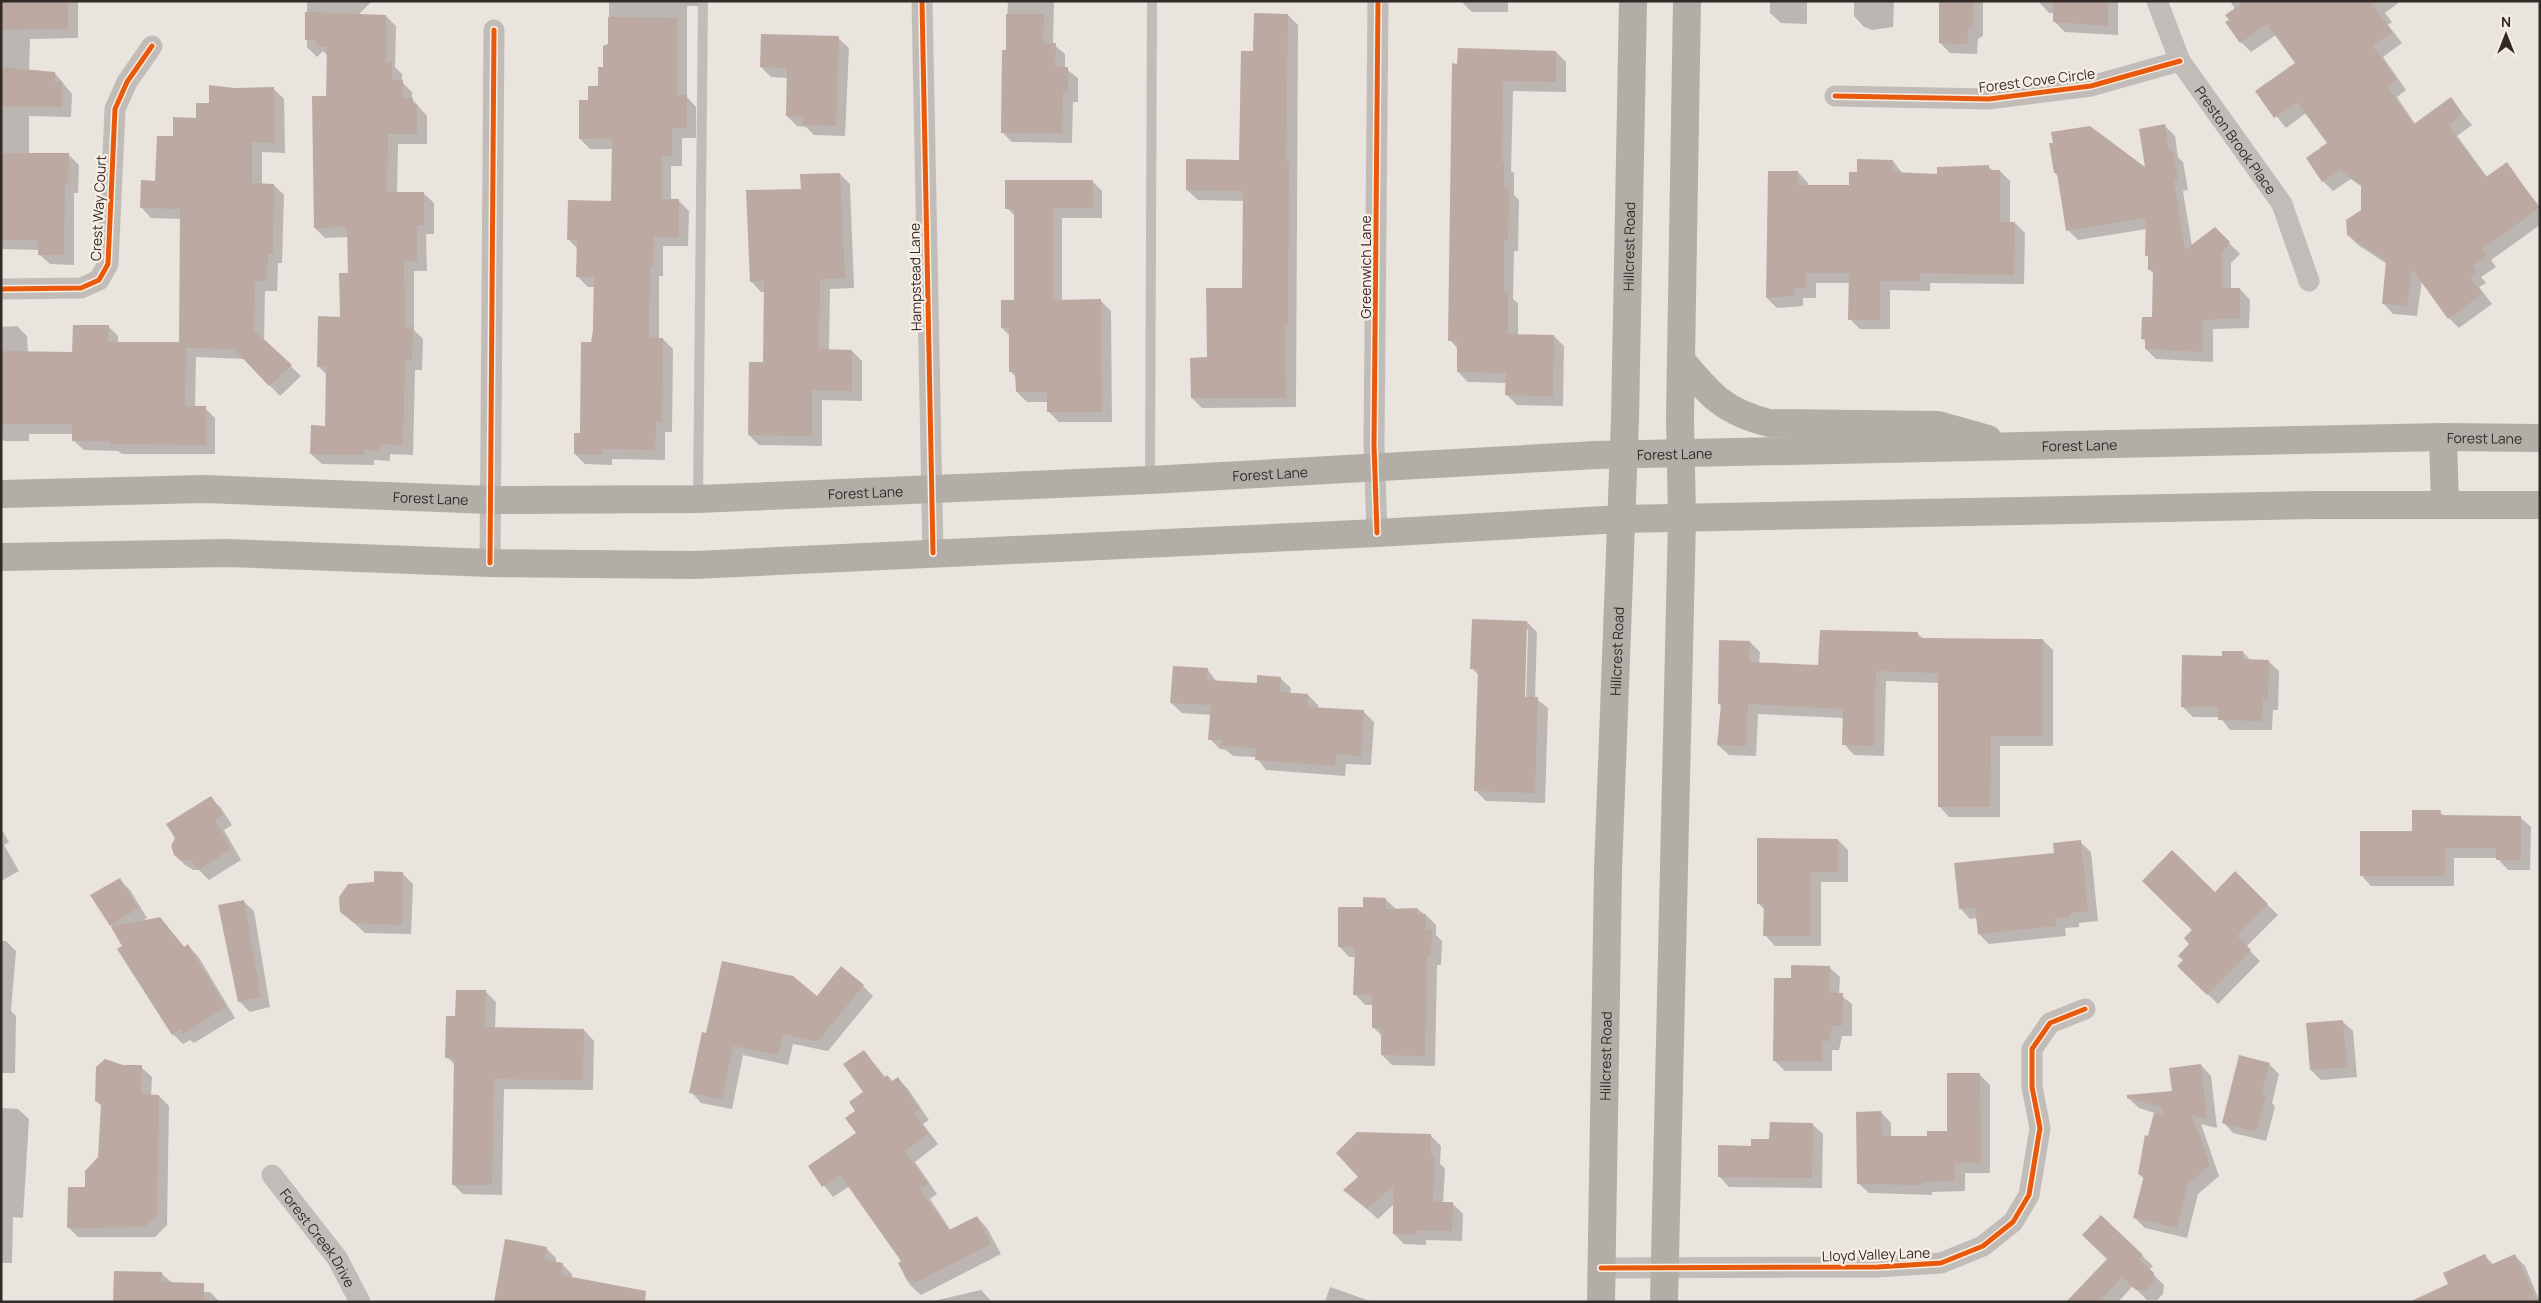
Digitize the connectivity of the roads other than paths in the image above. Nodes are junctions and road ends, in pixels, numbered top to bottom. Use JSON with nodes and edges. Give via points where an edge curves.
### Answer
{"nodes":[{"id":1,"x":703,"y":1,"type":"edge"},
{"id":2,"x":922,"y":1,"type":"edge"},
{"id":3,"x":1152,"y":1,"type":"edge"},
{"id":4,"x":1378,"y":1,"type":"edge"},
{"id":5,"x":1632,"y":1,"type":"edge"},
{"id":6,"x":1687,"y":1,"type":"edge"},
{"id":7,"x":2157,"y":1,"type":"edge"},
{"id":8,"x":494,"y":30,"type":"dead end"},
{"id":9,"x":152,"y":46,"type":"dead end"},
{"id":10,"x":2180,"y":61,"type":"junction"},
{"id":11,"x":1835,"y":96,"type":"dead end"},
{"id":12,"x":2309,"y":282,"type":"dead end"},
{"id":13,"x":1,"y":289,"type":"edge"},
{"id":14,"x":1681,"y":360,"type":"junction"},
{"id":15,"x":2443,"y":437,"type":"junction"},
{"id":16,"x":2540,"y":438,"type":"edge"},
{"id":17,"x":2019,"y":448,"type":"junction"},
{"id":18,"x":1680,"y":453,"type":"junction"},
{"id":19,"x":1624,"y":454,"type":"junction"},
{"id":20,"x":1375,"y":469,"type":"junction"},
{"id":21,"x":1150,"y":480,"type":"junction"},
{"id":22,"x":930,"y":488,"type":"junction"},
{"id":23,"x":1,"y":494,"type":"edge"},
{"id":24,"x":698,"y":499,"type":"junction"},
{"id":25,"x":490,"y":500,"type":"junction"},
{"id":26,"x":2445,"y":505,"type":"junction"},
{"id":27,"x":2540,"y":505,"type":"edge"},
{"id":28,"x":1622,"y":519,"type":"junction"},
{"id":29,"x":1682,"y":519,"type":"junction"},
{"id":30,"x":1376,"y":533,"type":"junction"},
{"id":31,"x":933,"y":553,"type":"junction"},
{"id":32,"x":1,"y":557,"type":"edge"},
{"id":33,"x":490,"y":563,"type":"junction"},
{"id":34,"x":2085,"y":1009,"type":"dead end"},
{"id":35,"x":272,"y":1175,"type":"dead end"},
{"id":36,"x":1601,"y":1268,"type":"junction"},
{"id":37,"x":1664,"y":1269,"type":"junction"},
{"id":38,"x":360,"y":1302,"type":"edge"},
{"id":39,"x":1601,"y":1302,"type":"edge"},
{"id":40,"x":1664,"y":1302,"type":"edge"}],
"edges":[{"from":1,"to":24,"type":"lane"},
{"from":2,"to":22,"type":"street","name":"Hampstead Lane"},
{"from":3,"to":21,"type":"lane"},
{"from":4,"to":20,"type":"street","name":"Greenwich Lane"},
{"from":5,"to":19,"type":"main road","name":"Hillcrest Road"},
{"from":6,"to":14,"type":"main road"},
{"from":7,"to":10,"type":"street","name":"Preston Brook Place"},
{"from":8,"to":25,"type":"street"},
{"from":9,"to":13,"type":"street","name":"Crest Way Court","via":[[127,82],[115,109],[108,264],[100,280],[81,288]]},
{"from":10,"to":11,"type":"street","name":"Forest Cove Circle","via":[[2091,86],[1989,100]]},
{"from":10,"to":12,"type":"street","name":"Preston Brook Place","via":[[2282,204]]},
{"from":14,"to":17,"type":"main road","via":[[1706,390],[1723,405],[1745,417],[1769,423],[1938,425]]},
{"from":14,"to":18,"type":"main road"},
{"from":15,"to":16,"type":"main road","name":"Forest Lane"},
{"from":15,"to":17,"type":"main road","name":"Forest Lane"},
{"from":15,"to":26,"type":"main road"},
{"from":17,"to":18,"type":"main road","name":"Forest Lane"},
{"from":18,"to":19,"type":"main road","name":"Forest Lane"},
{"from":18,"to":29,"type":"main road"},
{"from":19,"to":20,"type":"main road","name":"Forest Lane"},
{"from":19,"to":28,"type":"main road","name":"Hillcrest Road"},
{"from":20,"to":21,"type":"main road","name":"Forest Lane"},
{"from":20,"to":30,"type":"street","name":"Greenwich Lane"},
{"from":21,"to":22,"type":"main road","name":"Forest Lane"},
{"from":22,"to":24,"type":"main road","name":"Forest Lane"},
{"from":22,"to":31,"type":"street","name":"Hampstead Lane"},
{"from":23,"to":25,"type":"main road","name":"Forest Lane","via":[[205,489]]},
{"from":24,"to":25,"type":"main road","name":"Forest Lane"},
{"from":25,"to":33,"type":"street"},
{"from":26,"to":27,"type":"main road"},
{"from":26,"to":29,"type":"main road"},
{"from":28,"to":29,"type":"main road"},
{"from":28,"to":30,"type":"main road"},
{"from":28,"to":36,"type":"main road","name":"Hillcrest Road","via":[[1608,870]]},
{"from":29,"to":37,"type":"main road"},
{"from":30,"to":31,"type":"main road"},
{"from":31,"to":33,"type":"main road","via":[[695,565]]},
{"from":32,"to":33,"type":"main road","via":[[227,553]]},
{"from":34,"to":37,"type":"street","name":"Lloyd Valley Lane","via":[[2050,1023],[2032,1049],[2032,1087],[2040,1128],[2029,1195],[2013,1222],[1983,1246],[1941,1263],[1878,1267]]},
{"from":35,"to":38,"type":"street","name":"Forest Creek Drive","via":[[337,1258]]},
{"from":36,"to":37,"type":"street","name":"Lloyd Valley Lane"},
{"from":36,"to":39,"type":"main road","name":"Hillcrest Road"},
{"from":37,"to":40,"type":"main road"}]}
